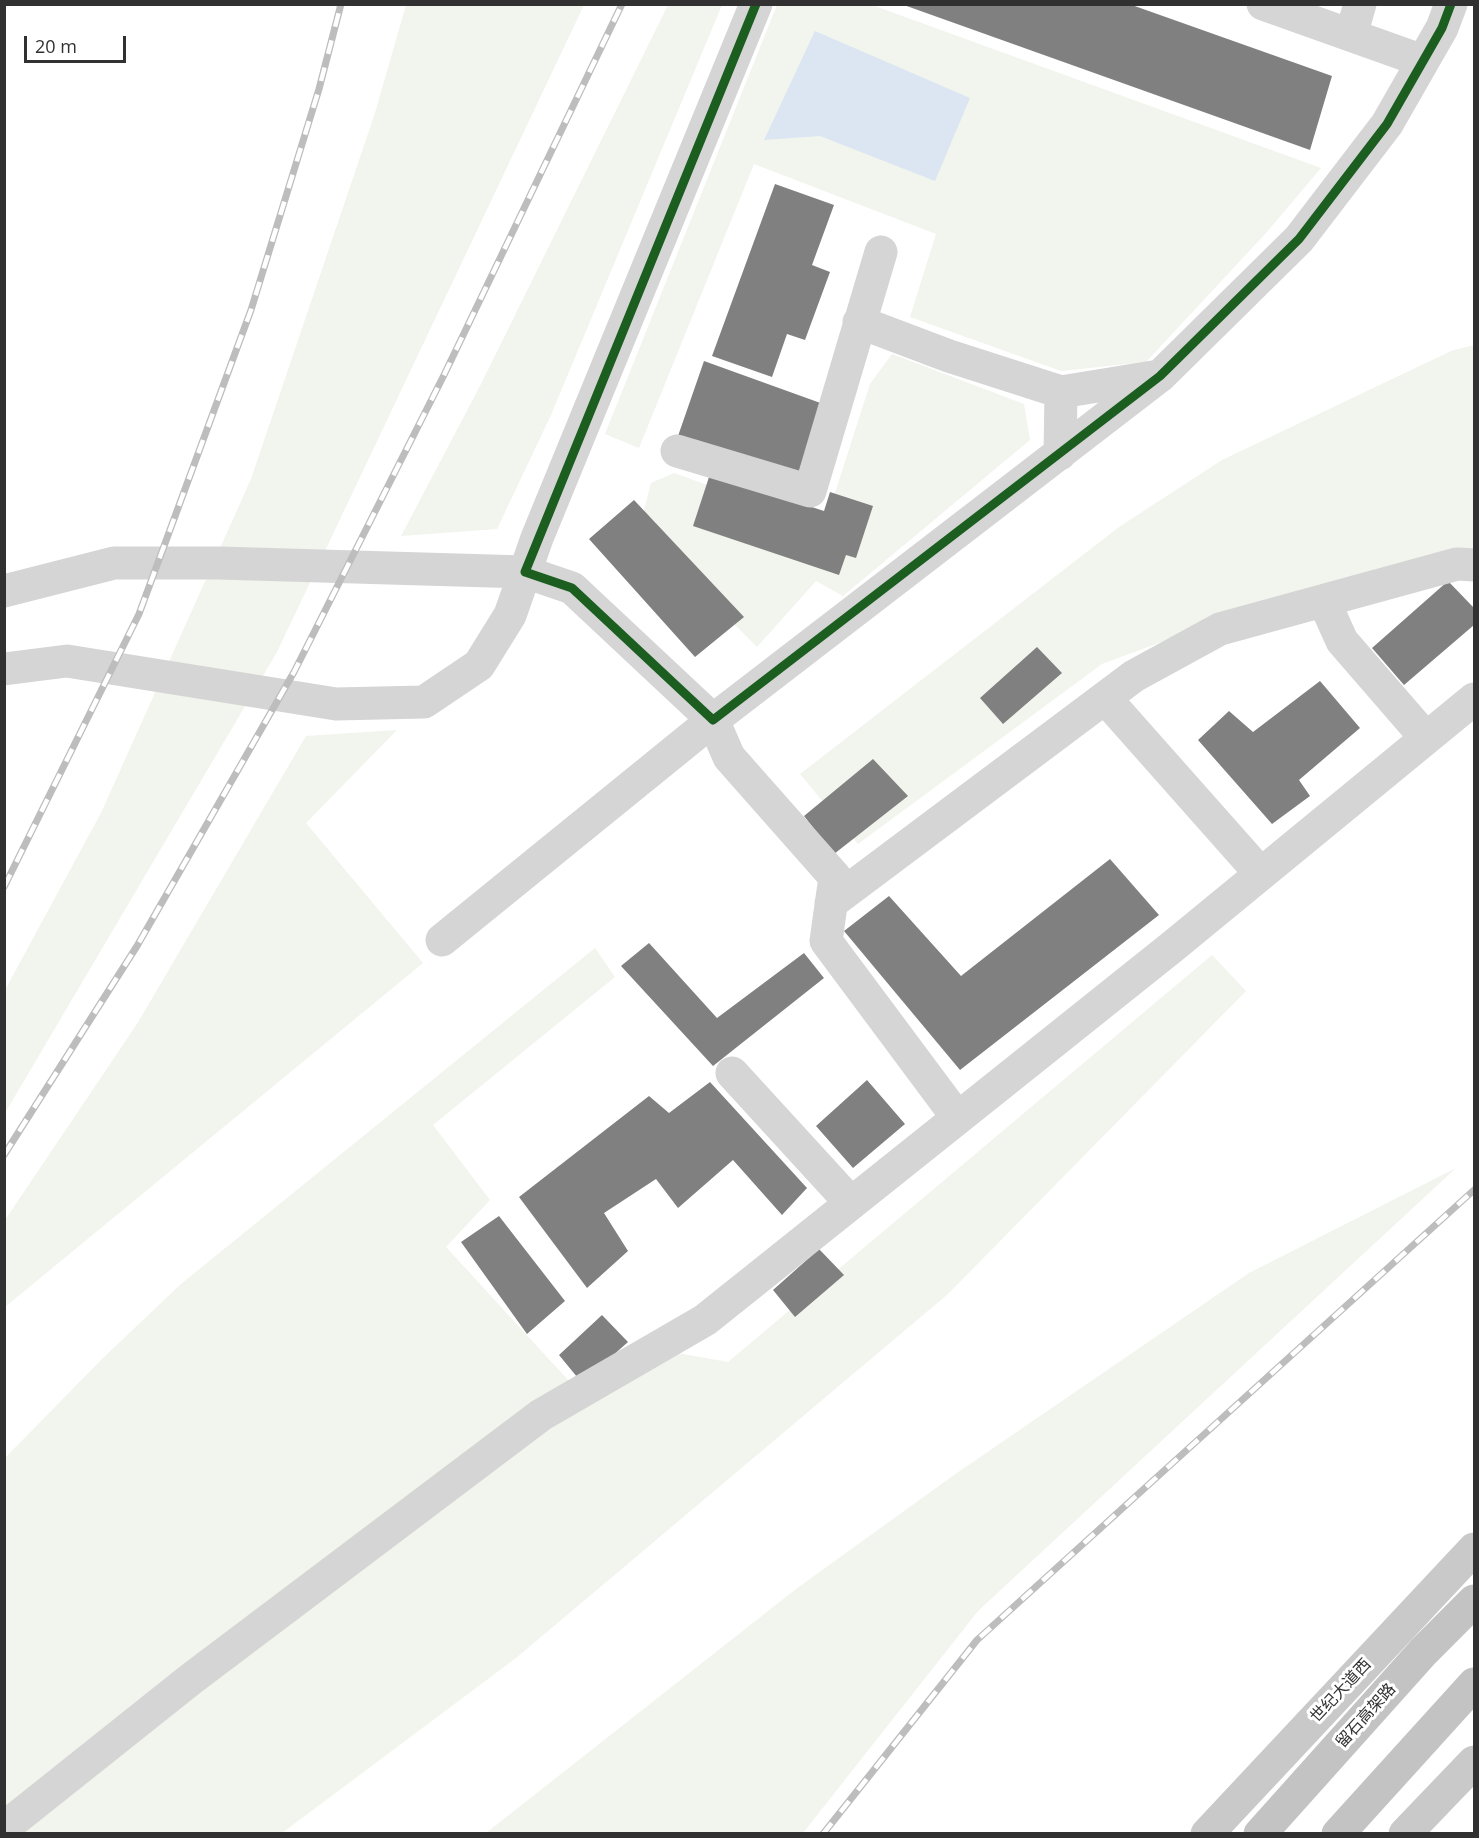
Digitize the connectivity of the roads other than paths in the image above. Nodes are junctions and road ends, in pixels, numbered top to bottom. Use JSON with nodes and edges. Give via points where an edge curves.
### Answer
{"nodes":[{"id":1,"x":756,"y":4,"type":"edge"},
{"id":2,"x":1263,"y":4,"type":"edge"},
{"id":3,"x":1360,"y":4,"type":"edge"},
{"id":4,"x":1451,"y":4,"type":"edge"},
{"id":5,"x":1351,"y":35,"type":"junction"},
{"id":6,"x":1423,"y":61,"type":"junction"},
{"id":7,"x":881,"y":252,"type":"dead end"},
{"id":8,"x":859,"y":322,"type":"junction"},
{"id":9,"x":1160,"y":376,"type":"junction"},
{"id":10,"x":1061,"y":392,"type":"junction"},
{"id":11,"x":677,"y":451,"type":"dead end"},
{"id":12,"x":1060,"y":454,"type":"junction"},
{"id":13,"x":1474,"y":565,"type":"edge"},
{"id":14,"x":525,"y":572,"type":"junction"},
{"id":15,"x":4,"y":591,"type":"edge"},
{"id":16,"x":1324,"y":601,"type":"junction"},
{"id":17,"x":4,"y":669,"type":"edge"},
{"id":18,"x":1105,"y":698,"type":"junction"},
{"id":19,"x":1474,"y":699,"type":"edge"},
{"id":20,"x":713,"y":720,"type":"junction"},
{"id":21,"x":1426,"y":738,"type":"junction"},
{"id":22,"x":1261,"y":874,"type":"junction"},
{"id":23,"x":831,"y":903,"type":"junction"},
{"id":24,"x":442,"y":940,"type":"dead end"},
{"id":25,"x":732,"y":1074,"type":"dead end"},
{"id":26,"x":957,"y":1117,"type":"junction"},
{"id":27,"x":851,"y":1203,"type":"junction"},
{"id":28,"x":1474,"y":1549,"type":"edge"},
{"id":29,"x":1474,"y":1601,"type":"edge"},
{"id":30,"x":1474,"y":1684,"type":"edge"},
{"id":31,"x":1474,"y":1762,"type":"edge"},
{"id":32,"x":4,"y":1828,"type":"edge"},
{"id":33,"x":1207,"y":1833,"type":"edge"},
{"id":34,"x":1260,"y":1833,"type":"edge"},
{"id":35,"x":1338,"y":1833,"type":"edge"},
{"id":36,"x":1405,"y":1833,"type":"edge"}],
"edges":[{"from":1,"to":14,"type":"street"},
{"from":2,"to":5,"type":"street"},
{"from":3,"to":5,"type":"street"},
{"from":4,"to":6,"type":"street"},
{"from":5,"to":6,"type":"street"},
{"from":6,"to":9,"type":"street","via":[[1388,124],[1299,239]]},
{"from":7,"to":8,"type":"street"},
{"from":8,"to":10,"type":"street"},
{"from":8,"to":11,"type":"street","via":[[810,491]]},
{"from":9,"to":10,"type":"street"},
{"from":9,"to":12,"type":"street"},
{"from":10,"to":12,"type":"street"},
{"from":12,"to":20,"type":"street"},
{"from":13,"to":16,"type":"street","via":[[1457,564]]},
{"from":14,"to":15,"type":"street","via":[[114,563]]},
{"from":14,"to":17,"type":"street","via":[[510,615],[479,665],[424,702],[336,705],[67,661]]},
{"from":14,"to":20,"type":"street","via":[[572,588]]},
{"from":16,"to":18,"type":"street","via":[[1220,629],[1134,676]]},
{"from":16,"to":21,"type":"street","via":[[1342,641]]},
{"from":18,"to":22,"type":"street"},
{"from":18,"to":23,"type":"street"},
{"from":19,"to":21,"type":"street"},
{"from":20,"to":23,"type":"street","via":[[729,757],[834,877]]},
{"from":20,"to":24,"type":"street"},
{"from":21,"to":22,"type":"street"},
{"from":22,"to":26,"type":"street"},
{"from":23,"to":26,"type":"street","via":[[826,940]]},
{"from":25,"to":27,"type":"street"},
{"from":26,"to":27,"type":"street"},
{"from":27,"to":32,"type":"street","via":[[705,1320],[541,1415],[191,1679]]},
{"from":28,"to":33,"type":"main road","name":"世纪大道西"},
{"from":29,"to":34,"type":"highway","name":"留石高架路"},
{"from":30,"to":35,"type":"highway"},
{"from":31,"to":36,"type":"main road"}]}
